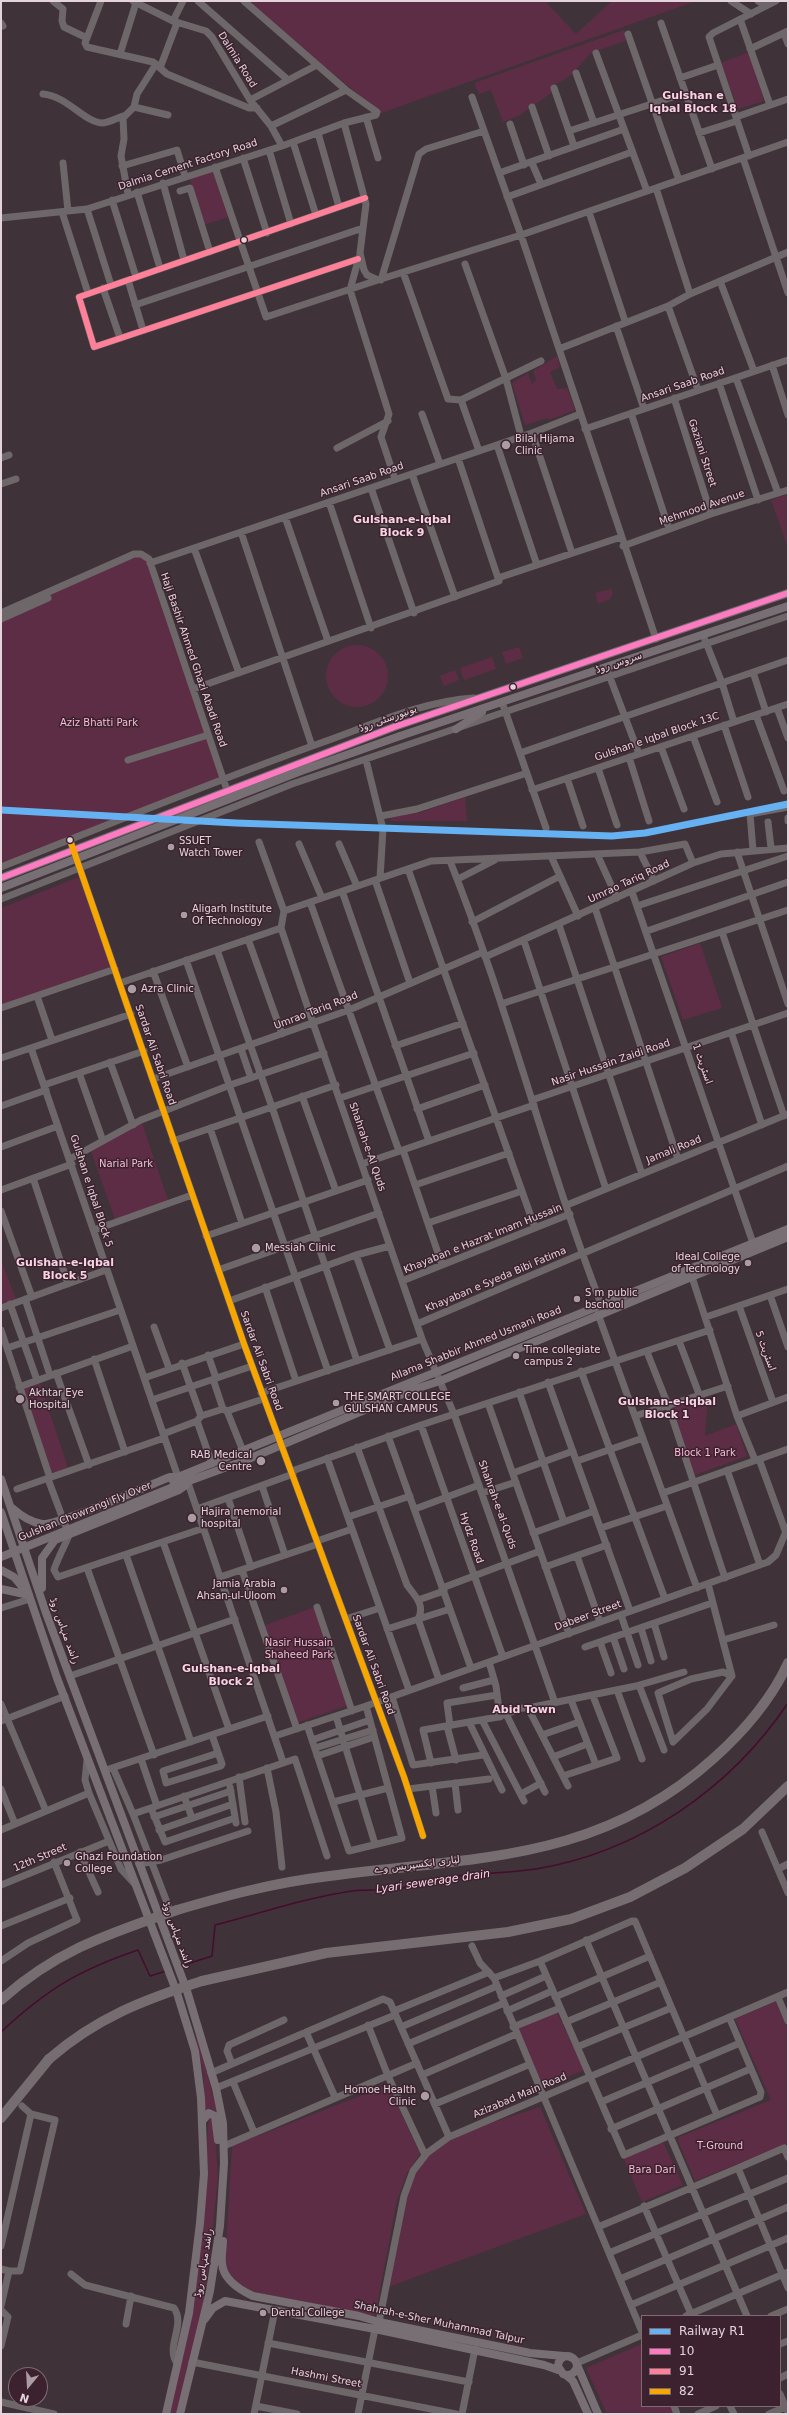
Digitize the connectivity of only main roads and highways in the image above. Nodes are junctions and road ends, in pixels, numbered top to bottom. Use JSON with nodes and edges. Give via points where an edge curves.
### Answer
{"nodes":[{"id":1,"x":788,"y":593,"type":"edge"},
{"id":2,"x":788,"y":606,"type":"edge"},
{"id":3,"x":491,"y":706,"type":"junction"},
{"id":4,"x":456,"y":729,"type":"road end"},
{"id":5,"x":1,"y":878,"type":"edge"},
{"id":6,"x":1,"y":888,"type":"edge"},
{"id":7,"x":788,"y":1229,"type":"edge"},
{"id":8,"x":788,"y":1238,"type":"edge"},
{"id":9,"x":1,"y":1479,"type":"edge"},
{"id":10,"x":176,"y":1481,"type":"junction"},
{"id":11,"x":188,"y":1483,"type":"junction"},
{"id":12,"x":12,"y":1508,"type":"junction"},
{"id":13,"x":1,"y":1512,"type":"edge"},
{"id":14,"x":1,"y":1551,"type":"edge"},
{"id":15,"x":1,"y":1557,"type":"edge"},
{"id":16,"x":1,"y":1570,"type":"edge"},
{"id":17,"x":1,"y":1589,"type":"edge"},
{"id":18,"x":29,"y":1597,"type":"junction"},
{"id":19,"x":42,"y":1600,"type":"junction"},
{"id":20,"x":788,"y":1663,"type":"edge"},
{"id":21,"x":70,"y":1676,"type":"junction"},
{"id":22,"x":57,"y":1678,"type":"junction"},
{"id":23,"x":82,"y":1708,"type":"junction"},
{"id":24,"x":70,"y":1710,"type":"junction"},
{"id":25,"x":788,"y":1786,"type":"edge"},
{"id":26,"x":1,"y":2000,"type":"edge"},
{"id":27,"x":1,"y":2118,"type":"edge"},
{"id":28,"x":202,"y":2121,"type":"junction"},
{"id":29,"x":224,"y":2174,"type":"junction"},
{"id":30,"x":220,"y":2226,"type":"junction"},
{"id":31,"x":202,"y":2325,"type":"junction"},
{"id":32,"x":377,"y":2325,"type":"junction"},
{"id":33,"x":564,"y":2356,"type":"junction"},
{"id":34,"x":577,"y":2364,"type":"junction"},
{"id":35,"x":558,"y":2370,"type":"junction"},
{"id":36,"x":566,"y":2375,"type":"junction"},
{"id":37,"x":166,"y":2414,"type":"edge"},
{"id":38,"x":180,"y":2414,"type":"edge"},
{"id":39,"x":588,"y":2414,"type":"edge"},
{"id":40,"x":598,"y":2414,"type":"edge"}],
"edges":[{"from":1,"to":5,"type":"main road","name":"یونیورسٹی روڈ","bridge":true,"via":[[394,727]]},
{"from":2,"to":3,"type":"main road","name":"یونیورسٹی روڈ"},
{"from":3,"to":4,"type":"main road"},
{"from":3,"to":6,"type":"main road","name":"یونیورسٹی روڈ","bridge":true,"via":[[301,771]]},
{"from":7,"to":10,"type":"main road","name":"Allama Shabbir Ahmed Usmani Road","via":[[279,1436]]},
{"from":8,"to":11,"type":"main road","name":"Allama Shabbir Ahmed Usmani Road"},
{"from":9,"to":12,"type":"main road","name":"راشد منہاس روڈ"},
{"from":10,"to":11,"type":"main road","name":"Allama Shabbir Ahmed Usmani Road"},
{"from":10,"to":12,"type":"main road","via":[[170,1477],[44,1524],[31,1522]]},
{"from":10,"to":14,"type":"main road","name":"Gulshan Chowrangi Fly Over"},
{"from":10,"to":15,"type":"main road","name":"Gulshan Chowrangi Fly Over","bridge":true},
{"from":11,"to":19,"type":"main road","via":[[179,1490],[55,1540],[42,1558]]},
{"from":12,"to":19,"type":"main road","name":"راشد منہاس روڈ"},
{"from":13,"to":18,"type":"main road","name":"راشد منہاس روڈ"},
{"from":16,"to":18,"type":"main road","via":[[14,1577]]},
{"from":17,"to":18,"type":"main road"},
{"from":18,"to":22,"type":"main road","name":"راشد منہاس روڈ"},
{"from":19,"to":21,"type":"main road","name":"راشد منہاس روڈ"},
{"from":20,"to":26,"type":"highway","name":"لیاری ایکسپریس وے","bridge":true,"via":[[762,1706],[722,1751],[677,1789],[640,1812],[613,1824],[572,1840],[530,1851],[307,1879],[214,1899],[92,1940],[41,1968]]},
{"from":21,"to":22,"type":"main road","via":[[69,1686],[65,1687]]},
{"from":21,"to":23,"type":"main road","name":"راشد منہاس روڈ"},
{"from":22,"to":24,"type":"main road","name":"راشد منہاس روڈ"},
{"from":23,"to":24,"type":"main road","via":[[73,1702]]},
{"from":23,"to":29,"type":"main road","name":"راشد منہاس روڈ","bridge":true,"via":[[187,1992],[216,2088],[223,2123]]},
{"from":24,"to":28,"type":"main road","name":"راشد منہاس روڈ","bridge":true,"via":[[177,1993],[195,2051]]},
{"from":25,"to":27,"type":"highway","bridge":true,"via":[[743,1829],[685,1868],[630,1897],[571,1919],[508,1932],[326,1953],[202,1981],[143,2001],[105,2018],[65,2045],[31,2078]]},
{"from":28,"to":29,"type":"main road","via":[[209,2113],[215,2116],[219,2160]]},
{"from":28,"to":37,"type":"main road","name":"راشد منہاس روڈ","via":[[204,2174],[190,2307]]},
{"from":29,"to":30,"type":"main road","name":"راشد منہاس روڈ"},
{"from":30,"to":31,"type":"main road","name":"راشد منہاس روڈ"},
{"from":30,"to":32,"type":"main road","name":"Shahrah-e-Sher Muhammad Talpur","via":[[223,2242],[222,2264],[227,2277],[241,2290],[253,2296],[359,2316]]},
{"from":31,"to":32,"type":"main road","name":"Shahrah-e-Sher Muhammad Talpur","via":[[212,2308],[225,2301]]},
{"from":31,"to":38,"type":"main road","name":"راشد منہاس روڈ"},
{"from":32,"to":33,"type":"main road","name":"Shahrah-e-Sher Muhammad Talpur","via":[[530,2353]]},
{"from":32,"to":35,"type":"main road","name":"Shahrah-e-Sher Muhammad Talpur"},
{"from":33,"to":34,"type":"main road","via":[[573,2357]]},
{"from":33,"to":35,"type":"main road","via":[[559,2360]]},
{"from":34,"to":36,"type":"main road","via":[[572,2374]]},
{"from":34,"to":40,"type":"main road"},
{"from":35,"to":36,"type":"main road"},
{"from":36,"to":39,"type":"main road","via":[[573,2381]]}]}
